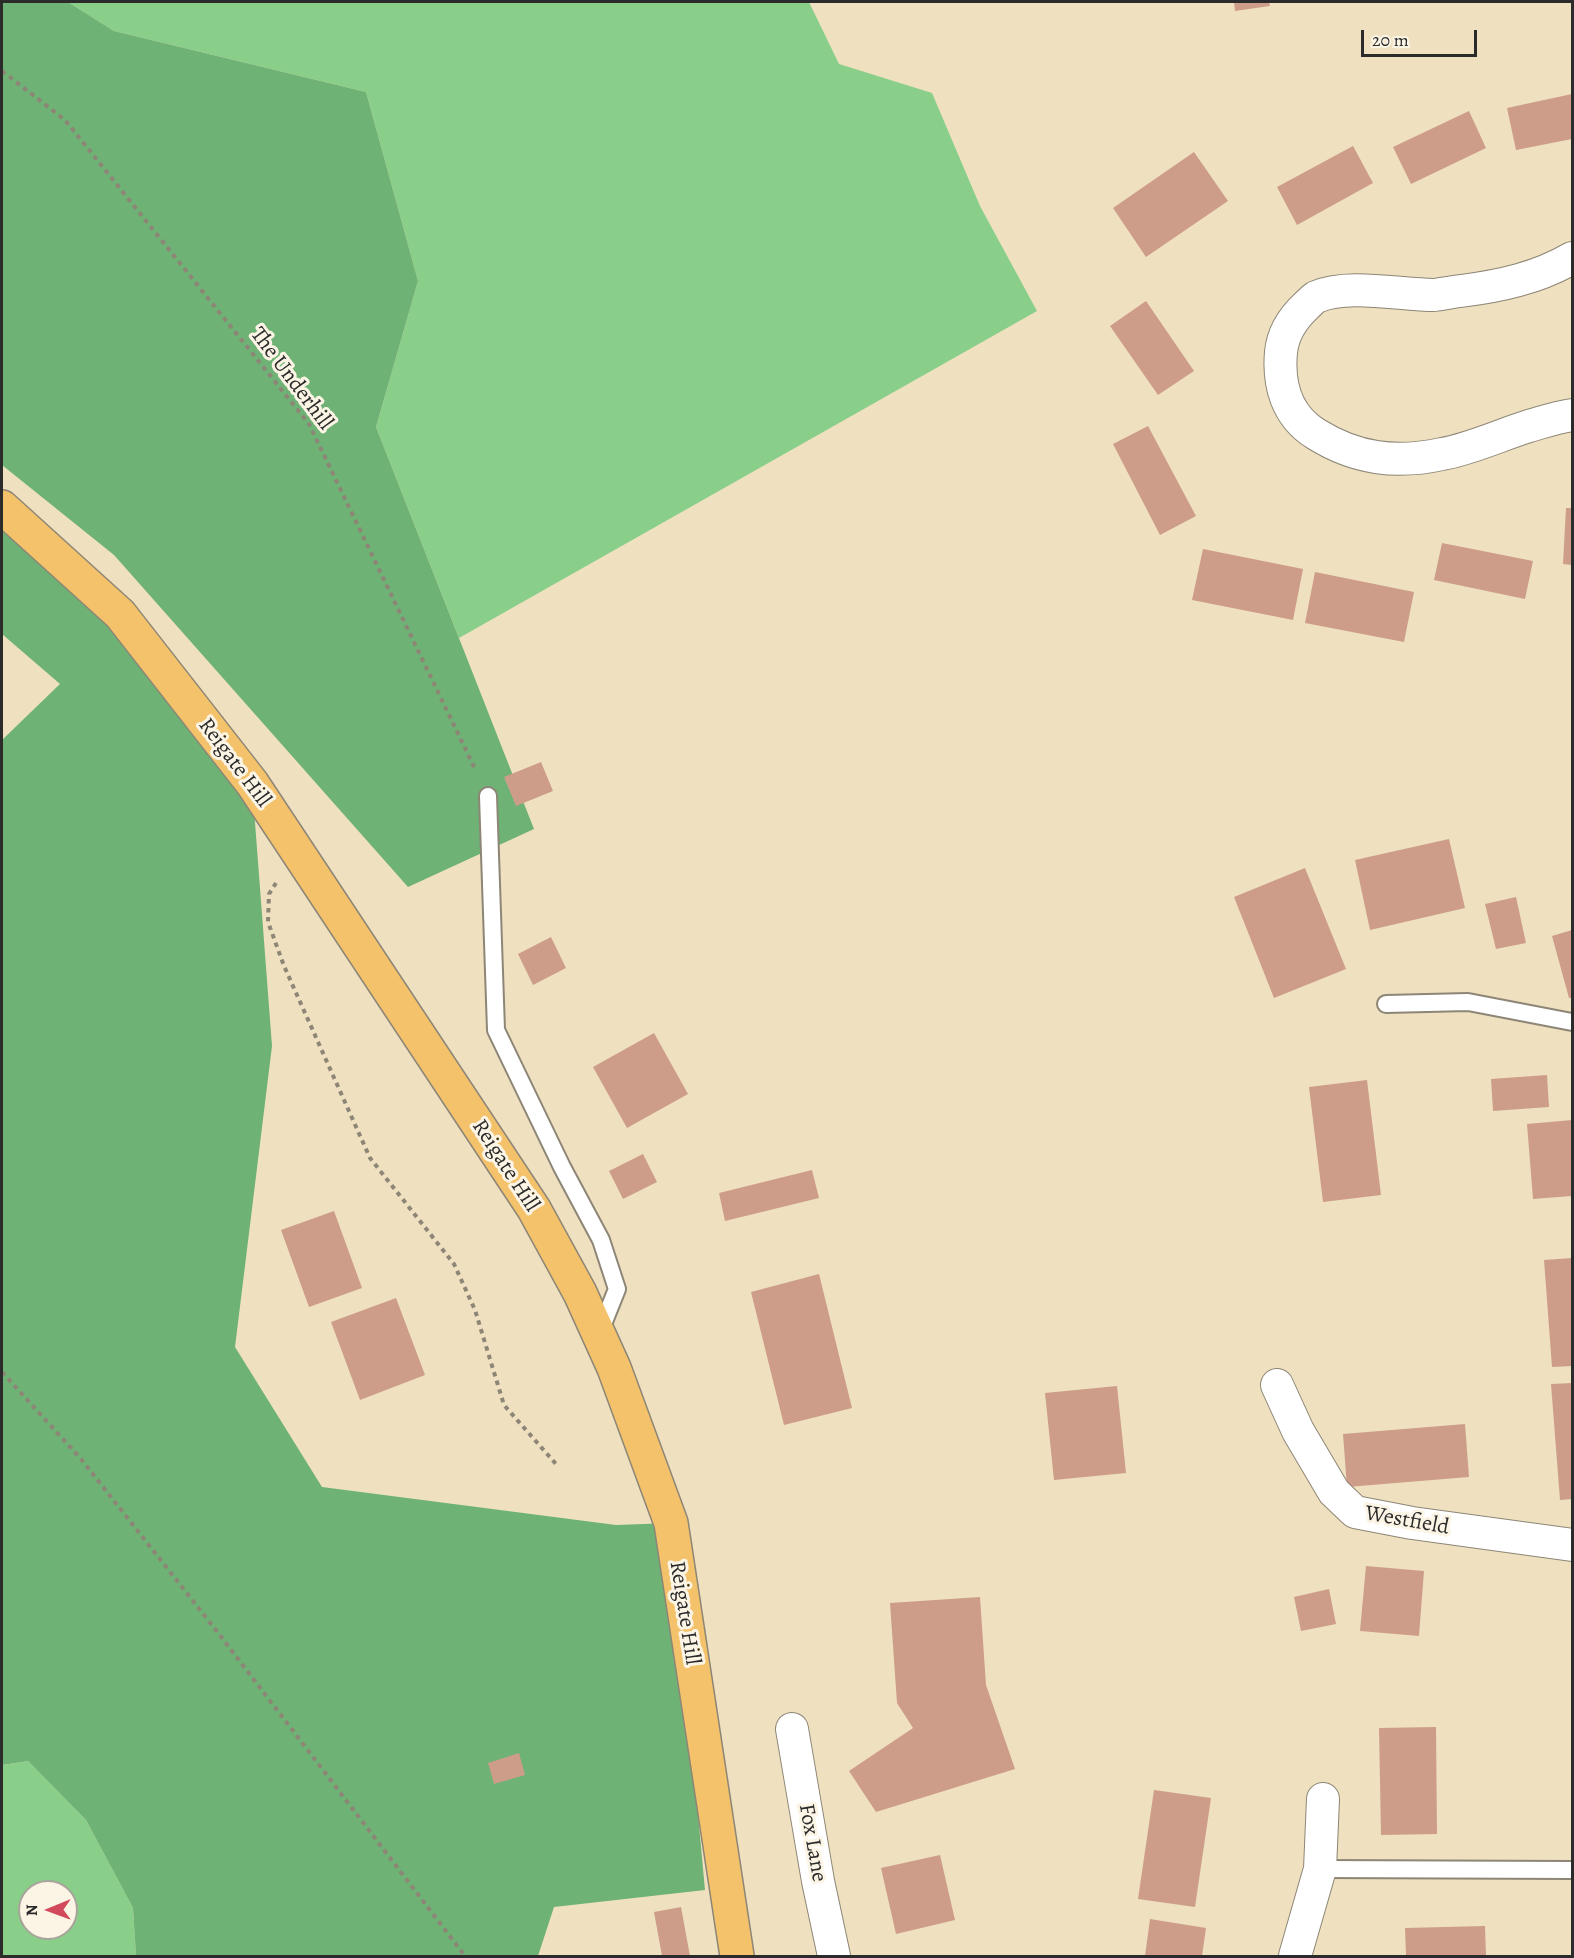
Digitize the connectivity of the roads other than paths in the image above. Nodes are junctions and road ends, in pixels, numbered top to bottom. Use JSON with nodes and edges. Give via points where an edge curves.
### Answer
{"nodes":[{"id":1,"x":1572,"y":258,"type":"edge"},
{"id":2,"x":1572,"y":415,"type":"edge"},
{"id":3,"x":2,"y":507,"type":"edge"},
{"id":4,"x":488,"y":796,"type":"road end"},
{"id":5,"x":1386,"y":1004,"type":"dead end"},
{"id":6,"x":1572,"y":1022,"type":"edge"},
{"id":7,"x":599,"y":1334,"type":"junction"},
{"id":8,"x":1277,"y":1385,"type":"dead end"},
{"id":9,"x":1572,"y":1545,"type":"edge"},
{"id":10,"x":792,"y":1729,"type":"dead end"},
{"id":11,"x":1323,"y":1799,"type":"dead end"},
{"id":12,"x":1320,"y":1869,"type":"junction"},
{"id":13,"x":1572,"y":1870,"type":"edge"},
{"id":14,"x":737,"y":1956,"type":"edge"},
{"id":15,"x":834,"y":1956,"type":"edge"},
{"id":16,"x":1295,"y":1956,"type":"edge"}],
"edges":[{"from":1,"to":2,"type":"street","via":[[1519,282],[1474,290],[1434,295],[1345,291],[1315,297],[1294,317],[1282,340],[1280,372],[1288,406],[1307,428],[1335,446],[1374,458],[1413,459],[1444,454]]},
{"from":3,"to":7,"type":"main road","name":"Reigate Hill","via":[[120,614],[252,783],[534,1209]]},
{"from":4,"to":7,"type":"lane","via":[[496,1030],[601,1240],[617,1289]]},
{"from":5,"to":6,"type":"lane","via":[[1468,1002]]},
{"from":7,"to":14,"type":"main road","name":"Reigate Hill","via":[[671,1524]]},
{"from":8,"to":9,"type":"street","name":"Westfield","via":[[1298,1431],[1334,1492],[1355,1512]]},
{"from":10,"to":15,"type":"street","name":"Fox Lane"},
{"from":11,"to":12,"type":"street"},
{"from":12,"to":13,"type":"lane"},
{"from":12,"to":16,"type":"street"}]}
